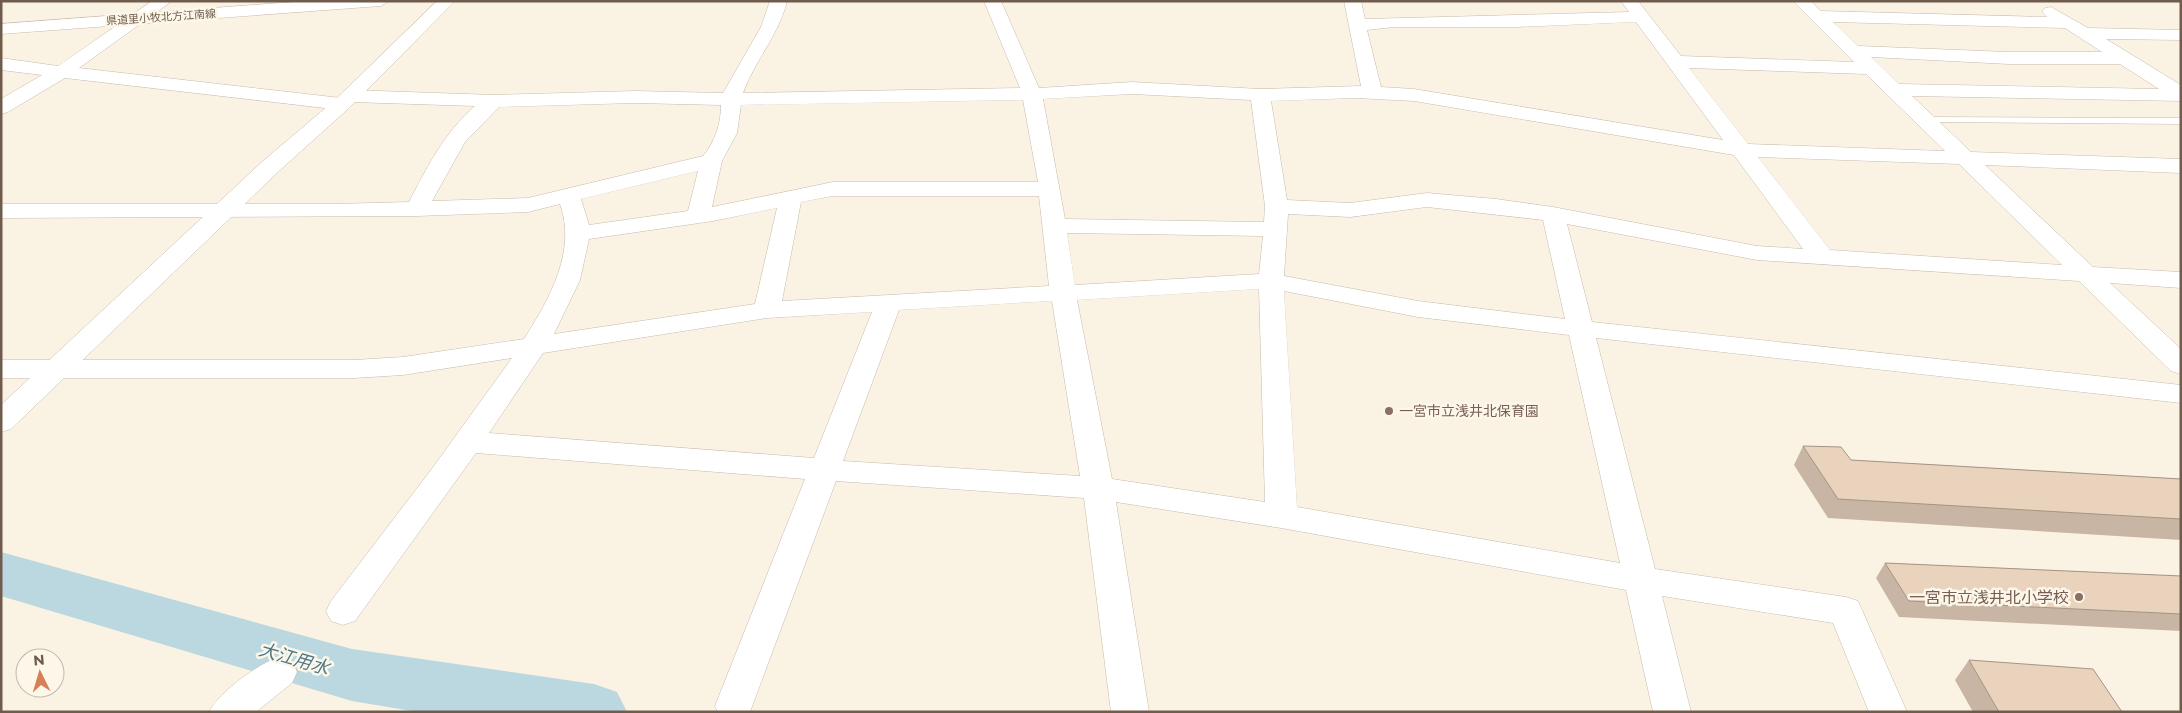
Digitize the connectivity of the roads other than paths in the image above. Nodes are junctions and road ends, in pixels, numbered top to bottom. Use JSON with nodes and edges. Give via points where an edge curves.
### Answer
{"nodes":[{"id":1,"x":164,"y":1,"type":"edge"},
{"id":2,"x":381,"y":1,"type":"edge"},
{"id":3,"x":447,"y":1,"type":"edge"},
{"id":4,"x":779,"y":1,"type":"edge"},
{"id":5,"x":992,"y":1,"type":"edge"},
{"id":6,"x":1352,"y":1,"type":"edge"},
{"id":7,"x":1629,"y":1,"type":"edge"},
{"id":8,"x":1809,"y":9,"type":"edge"},
{"id":9,"x":2049,"y":12,"type":"dead end"},
{"id":10,"x":1642,"y":17,"type":"junction"},
{"id":11,"x":137,"y":19,"type":"junction"},
{"id":12,"x":2066,"y":22,"type":"junction"},
{"id":13,"x":1358,"y":28,"type":"junction"},
{"id":14,"x":1,"y":29,"type":"edge"},
{"id":15,"x":2083,"y":33,"type":"junction"},
{"id":16,"x":2181,"y":35,"type":"edge"},
{"id":17,"x":1852,"y":51,"type":"junction"},
{"id":18,"x":2123,"y":58,"type":"junction"},
{"id":19,"x":1677,"y":62,"type":"junction"},
{"id":20,"x":1,"y":64,"type":"edge"},
{"id":21,"x":1870,"y":68,"type":"junction"},
{"id":22,"x":2140,"y":68,"type":"junction"},
{"id":23,"x":2172,"y":69,"type":"dead end"},
{"id":24,"x":60,"y":72,"type":"junction"},
{"id":25,"x":1893,"y":90,"type":"junction"},
{"id":26,"x":1372,"y":92,"type":"junction"},
{"id":27,"x":1032,"y":94,"type":"junction"},
{"id":28,"x":1260,"y":95,"type":"junction"},
{"id":29,"x":2181,"y":95,"type":"edge"},
{"id":30,"x":730,"y":99,"type":"junction"},
{"id":31,"x":346,"y":100,"type":"junction"},
{"id":32,"x":494,"y":101,"type":"junction"},
{"id":33,"x":6,"y":102,"type":"edge"},
{"id":34,"x":1924,"y":120,"type":"junction"},
{"id":35,"x":2181,"y":121,"type":"edge"},
{"id":36,"x":1742,"y":150,"type":"junction"},
{"id":37,"x":1965,"y":160,"type":"junction"},
{"id":38,"x":711,"y":161,"type":"junction"},
{"id":39,"x":2181,"y":166,"type":"edge"},
{"id":40,"x":1050,"y":189,"type":"junction"},
{"id":41,"x":568,"y":196,"type":"junction"},
{"id":42,"x":791,"y":197,"type":"junction"},
{"id":43,"x":417,"y":209,"type":"junction"},
{"id":44,"x":227,"y":210,"type":"junction"},
{"id":45,"x":1,"y":211,"type":"edge"},
{"id":46,"x":1553,"y":214,"type":"junction"},
{"id":47,"x":698,"y":216,"type":"junction"},
{"id":48,"x":1275,"y":218,"type":"junction"},
{"id":49,"x":1054,"y":226,"type":"junction"},
{"id":50,"x":578,"y":234,"type":"junction"},
{"id":51,"x":1823,"y":258,"type":"junction"},
{"id":52,"x":2088,"y":275,"type":"junction"},
{"id":53,"x":2181,"y":280,"type":"edge"},
{"id":54,"x":1271,"y":281,"type":"junction"},
{"id":55,"x":1062,"y":292,"type":"junction"},
{"id":56,"x":888,"y":304,"type":"junction"},
{"id":57,"x":767,"y":310,"type":"junction"},
{"id":58,"x":1582,"y":330,"type":"junction"},
{"id":59,"x":533,"y":348,"type":"junction"},
{"id":60,"x":2181,"y":365,"type":"edge"},
{"id":61,"x":59,"y":368,"type":"junction"},
{"id":62,"x":1,"y":369,"type":"edge"},
{"id":63,"x":2181,"y":394,"type":"edge"},
{"id":64,"x":1,"y":422,"type":"edge"},
{"id":65,"x":469,"y":442,"type":"junction"},
{"id":66,"x":825,"y":470,"type":"junction"},
{"id":67,"x":1098,"y":488,"type":"junction"},
{"id":68,"x":1281,"y":516,"type":"junction"},
{"id":69,"x":1640,"y":580,"type":"junction"},
{"id":70,"x":343,"y":611,"type":"dead end"},
{"id":71,"x":279,"y":672,"type":"dead end"},
{"id":72,"x":734,"y":706,"type":"dead end"},
{"id":73,"x":228,"y":712,"type":"edge"},
{"id":74,"x":1130,"y":712,"type":"edge"},
{"id":75,"x":1672,"y":712,"type":"edge"},
{"id":76,"x":1888,"y":712,"type":"edge"}],
"edges":[{"from":1,"to":11,"type":"street"},
{"from":2,"to":11,"type":"street","name":"県道里小牧北方江南線"},
{"from":3,"to":31,"type":"street"},
{"from":4,"to":30,"type":"street","via":[[771,30],[749,62]]},
{"from":5,"to":27,"type":"street"},
{"from":6,"to":13,"type":"street"},
{"from":7,"to":10,"type":"street"},
{"from":8,"to":12,"type":"street"},
{"from":8,"to":17,"type":"street"},
{"from":9,"to":12,"type":"street"},
{"from":10,"to":13,"type":"street","via":[[1394,22],[1370,23]]},
{"from":10,"to":19,"type":"street"},
{"from":11,"to":14,"type":"street","name":"県道里小牧北方江南線"},
{"from":11,"to":24,"type":"street"},
{"from":12,"to":15,"type":"street"},
{"from":13,"to":26,"type":"street"},
{"from":15,"to":16,"type":"street"},
{"from":15,"to":18,"type":"street"},
{"from":17,"to":18,"type":"street","via":[[2009,58]]},
{"from":17,"to":21,"type":"street"},
{"from":18,"to":22,"type":"street"},
{"from":19,"to":21,"type":"street"},
{"from":19,"to":36,"type":"street"},
{"from":20,"to":24,"type":"street"},
{"from":21,"to":25,"type":"street"},
{"from":22,"to":23,"type":"street"},
{"from":22,"to":29,"type":"street"},
{"from":24,"to":31,"type":"street","via":[[179,87]]},
{"from":24,"to":33,"type":"street"},
{"from":25,"to":29,"type":"street"},
{"from":25,"to":34,"type":"street"},
{"from":26,"to":28,"type":"street"},
{"from":26,"to":36,"type":"street","via":[[1414,95]]},
{"from":27,"to":28,"type":"street","via":[[1132,88]]},
{"from":27,"to":30,"type":"street"},
{"from":27,"to":40,"type":"street"},
{"from":28,"to":48,"type":"street"},
{"from":30,"to":32,"type":"street","via":[[636,97]]},
{"from":30,"to":38,"type":"street","via":[[729,129],[723,147]]},
{"from":31,"to":32,"type":"street"},
{"from":31,"to":44,"type":"street"},
{"from":32,"to":43,"type":"street","via":[[473,118],[444,154]]},
{"from":34,"to":35,"type":"lane"},
{"from":34,"to":37,"type":"street"},
{"from":36,"to":37,"type":"street"},
{"from":36,"to":51,"type":"street"},
{"from":37,"to":39,"type":"street"},
{"from":37,"to":52,"type":"street"},
{"from":38,"to":41,"type":"street"},
{"from":38,"to":47,"type":"street"},
{"from":40,"to":42,"type":"street","via":[[833,189]]},
{"from":40,"to":49,"type":"street"},
{"from":41,"to":43,"type":"street","via":[[528,205]]},
{"from":41,"to":50,"type":"street"},
{"from":42,"to":47,"type":"street"},
{"from":42,"to":57,"type":"street"},
{"from":43,"to":44,"type":"street"},
{"from":44,"to":45,"type":"street"},
{"from":44,"to":61,"type":"street"},
{"from":46,"to":48,"type":"street","via":[[1427,200]]},
{"from":46,"to":51,"type":"street","via":[[1757,253]]},
{"from":46,"to":58,"type":"street"},
{"from":47,"to":50,"type":"street"},
{"from":48,"to":49,"type":"street"},
{"from":48,"to":54,"type":"street"},
{"from":49,"to":55,"type":"street"},
{"from":50,"to":59,"type":"street","via":[[567,280],[548,326]]},
{"from":51,"to":52,"type":"street"},
{"from":52,"to":53,"type":"street"},
{"from":52,"to":60,"type":"street"},
{"from":54,"to":55,"type":"street"},
{"from":54,"to":58,"type":"street","via":[[1418,309]]},
{"from":54,"to":68,"type":"street"},
{"from":55,"to":56,"type":"street"},
{"from":55,"to":67,"type":"street"},
{"from":56,"to":57,"type":"street"},
{"from":56,"to":66,"type":"street"},
{"from":57,"to":59,"type":"street"},
{"from":58,"to":63,"type":"street"},
{"from":58,"to":69,"type":"street"},
{"from":59,"to":61,"type":"street","via":[[403,366],[354,369]]},
{"from":59,"to":65,"type":"street"},
{"from":61,"to":62,"type":"street"},
{"from":61,"to":64,"type":"street"},
{"from":65,"to":66,"type":"street"},
{"from":65,"to":70,"type":"street"},
{"from":66,"to":67,"type":"street"},
{"from":66,"to":72,"type":"street"},
{"from":67,"to":68,"type":"street"},
{"from":67,"to":74,"type":"street"},
{"from":68,"to":69,"type":"street"},
{"from":69,"to":75,"type":"street"},
{"from":69,"to":76,"type":"street","via":[[1846,611]]},
{"from":71,"to":73,"type":"street"}]}
